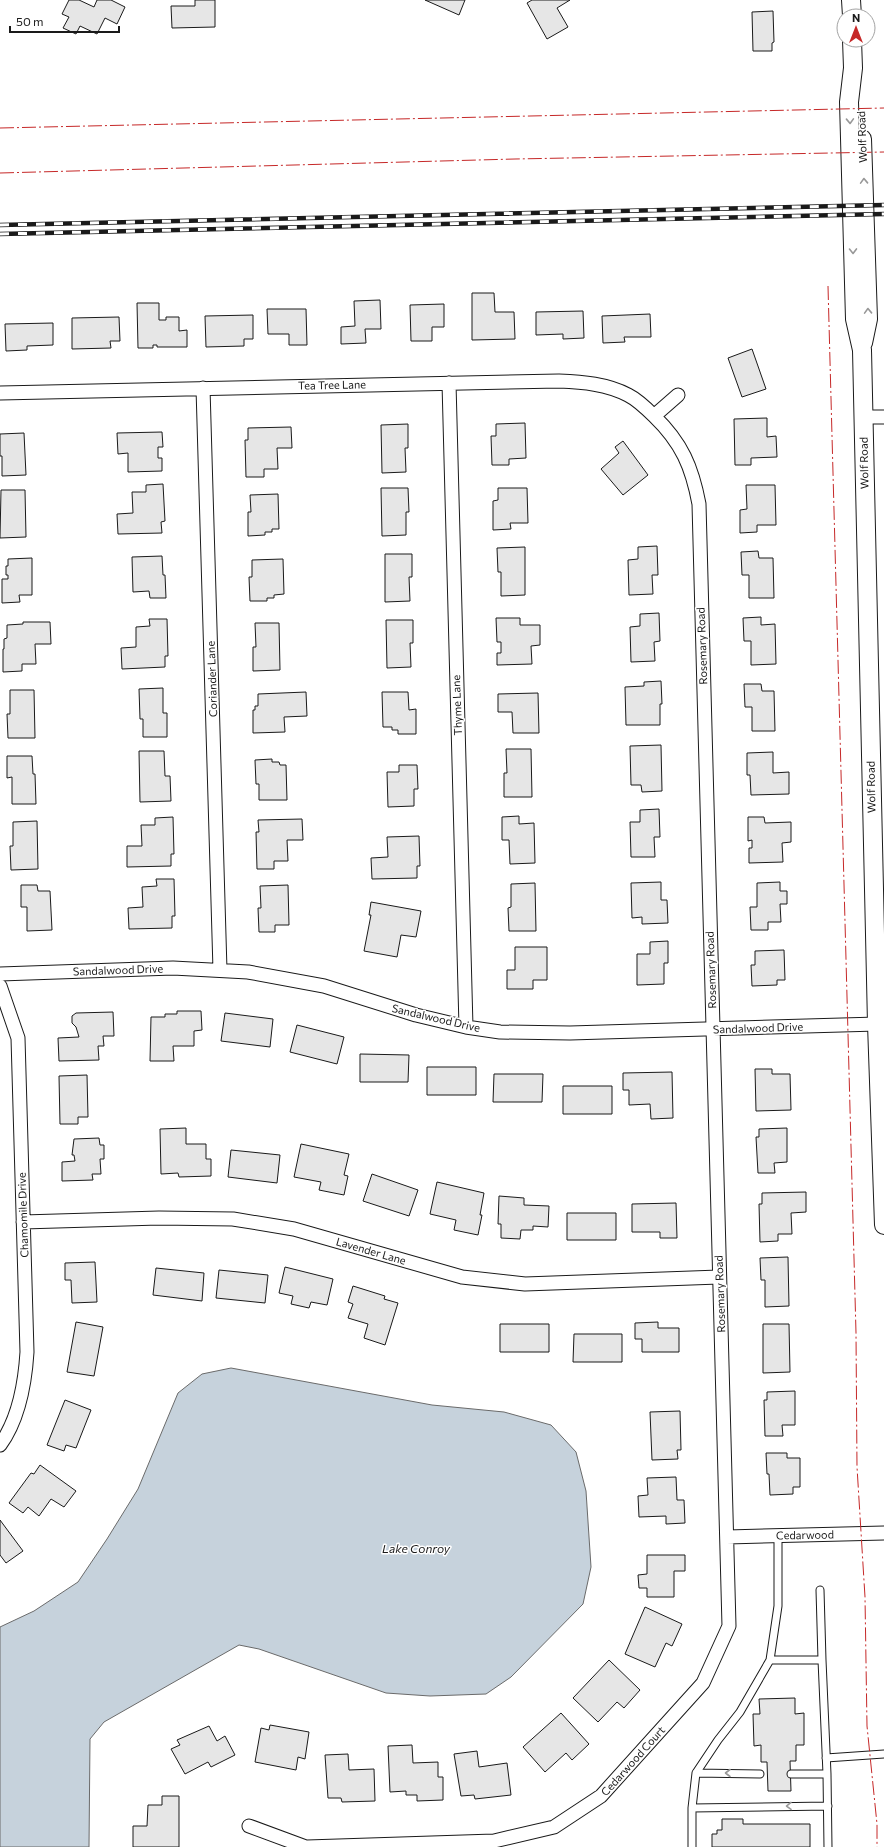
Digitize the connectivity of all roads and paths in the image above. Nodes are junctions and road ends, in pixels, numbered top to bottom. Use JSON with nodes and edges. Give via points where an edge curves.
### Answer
{"nodes":[{"id":1,"x":852,"y":48,"type":"edge"},
{"id":2,"x":449,"y":383,"type":"junction"},
{"id":3,"x":203,"y":388,"type":"junction"},
{"id":4,"x":0,"y":393,"type":"edge"},
{"id":5,"x":678,"y":395,"type":"dead end"},
{"id":6,"x":654,"y":416,"type":"junction"},
{"id":7,"x":863,"y":417,"type":"junction"},
{"id":8,"x":884,"y":417,"type":"edge"},
{"id":9,"x":220,"y":970,"type":"junction"},
{"id":10,"x":0,"y":974,"type":"edge"},
{"id":11,"x":0,"y":986,"type":"edge"},
{"id":12,"x":877,"y":1024,"type":"junction"},
{"id":13,"x":466,"y":1027,"type":"junction"},
{"id":14,"x":713,"y":1029,"type":"junction"},
{"id":15,"x":23,"y":1222,"type":"junction"},
{"id":16,"x":884,"y":1225,"type":"edge"},
{"id":17,"x":719,"y":1277,"type":"junction"},
{"id":18,"x":1,"y":1444,"type":"edge"},
{"id":19,"x":884,"y":1533,"type":"edge"},
{"id":20,"x":778,"y":1535,"type":"junction"},
{"id":21,"x":727,"y":1537,"type":"junction"},
{"id":22,"x":820,"y":1590,"type":"dead end"},
{"id":23,"x":770,"y":1660,"type":"junction"},
{"id":24,"x":822,"y":1660,"type":"junction"},
{"id":25,"x":884,"y":1754,"type":"edge"},
{"id":26,"x":826,"y":1758,"type":"junction"},
{"id":27,"x":696,"y":1773,"type":"junction"},
{"id":28,"x":760,"y":1774,"type":"dead end"},
{"id":29,"x":791,"y":1774,"type":"dead end"},
{"id":30,"x":827,"y":1774,"type":"junction"},
{"id":31,"x":828,"y":1806,"type":"junction"},
{"id":32,"x":692,"y":1808,"type":"junction"},
{"id":33,"x":249,"y":1826,"type":"dead end"},
{"id":34,"x":306,"y":1847,"type":"edge"},
{"id":35,"x":692,"y":1847,"type":"edge"},
{"id":36,"x":828,"y":1847,"type":"edge"}],
"edges":[{"from":1,"to":7,"type":"main road","name":"Wolf Road","via":[[853,68],[861,102],[865,214],[868,319],[862,350]]},
{"from":2,"to":3,"type":"street","name":"Tea Tree Lane"},
{"from":2,"to":6,"type":"street","name":"Tea Tree Lane","via":[[586,382],[628,395]]},
{"from":2,"to":13,"type":"street","name":"Thyme Lane"},
{"from":3,"to":4,"type":"street","name":"Tea Tree Lane"},
{"from":3,"to":9,"type":"street","name":"Coriander Lane"},
{"from":5,"to":6,"type":"street"},
{"from":6,"to":14,"type":"street","name":"Rosemary Road","via":[[667,429],[688,462],[699,504]]},
{"from":7,"to":8,"type":"street"},
{"from":7,"to":12,"type":"main road","name":"Wolf Road"},
{"from":9,"to":10,"type":"street","name":"Sandalwood Drive","via":[[173,968]]},
{"from":9,"to":13,"type":"street","name":"Sandalwood Drive","via":[[262,974],[324,986],[416,1015]]},
{"from":11,"to":15,"type":"street","name":"Chamomile Drive","via":[[18,1038]]},
{"from":12,"to":14,"type":"street","name":"Sandalwood Drive"},
{"from":12,"to":16,"type":"main road","name":"Wolf Road"},
{"from":13,"to":14,"type":"street","name":"Sandalwood Drive","via":[[534,1034]]},
{"from":14,"to":17,"type":"street","name":"Rosemary Road"},
{"from":15,"to":17,"type":"street","name":"Lavender Lane","via":[[159,1218],[233,1219],[294,1229],[462,1277],[525,1284]]},
{"from":15,"to":18,"type":"street","name":"Chamomile Drive","via":[[26,1369],[19,1404]]},
{"from":17,"to":21,"type":"street","name":"Rosemary Road"},
{"from":19,"to":20,"type":"street","name":"Cedarwood"},
{"from":20,"to":21,"type":"street","name":"Cedarwood"},
{"from":20,"to":23,"type":"lane","via":[[778,1606]]},
{"from":21,"to":34,"type":"street","name":"Cedarwood Court","via":[[729,1626],[704,1683],[601,1796],[554,1828],[494,1841]]},
{"from":22,"to":24,"type":"lane"},
{"from":23,"to":24,"type":"lane"},
{"from":23,"to":27,"type":"lane","via":[[740,1712]]},
{"from":24,"to":26,"type":"lane"},
{"from":25,"to":26,"type":"lane"},
{"from":26,"to":30,"type":"lane"},
{"from":28,"to":27,"type":"lane","one_way":true},
{"from":27,"to":32,"type":"lane"},
{"from":29,"to":30,"type":"lane"},
{"from":30,"to":31,"type":"lane"},
{"from":31,"to":32,"type":"lane","one_way":true},
{"from":31,"to":36,"type":"lane"},
{"from":32,"to":35,"type":"lane"},
{"from":33,"to":34,"type":"street","name":"Cedarwood Court"}]}
